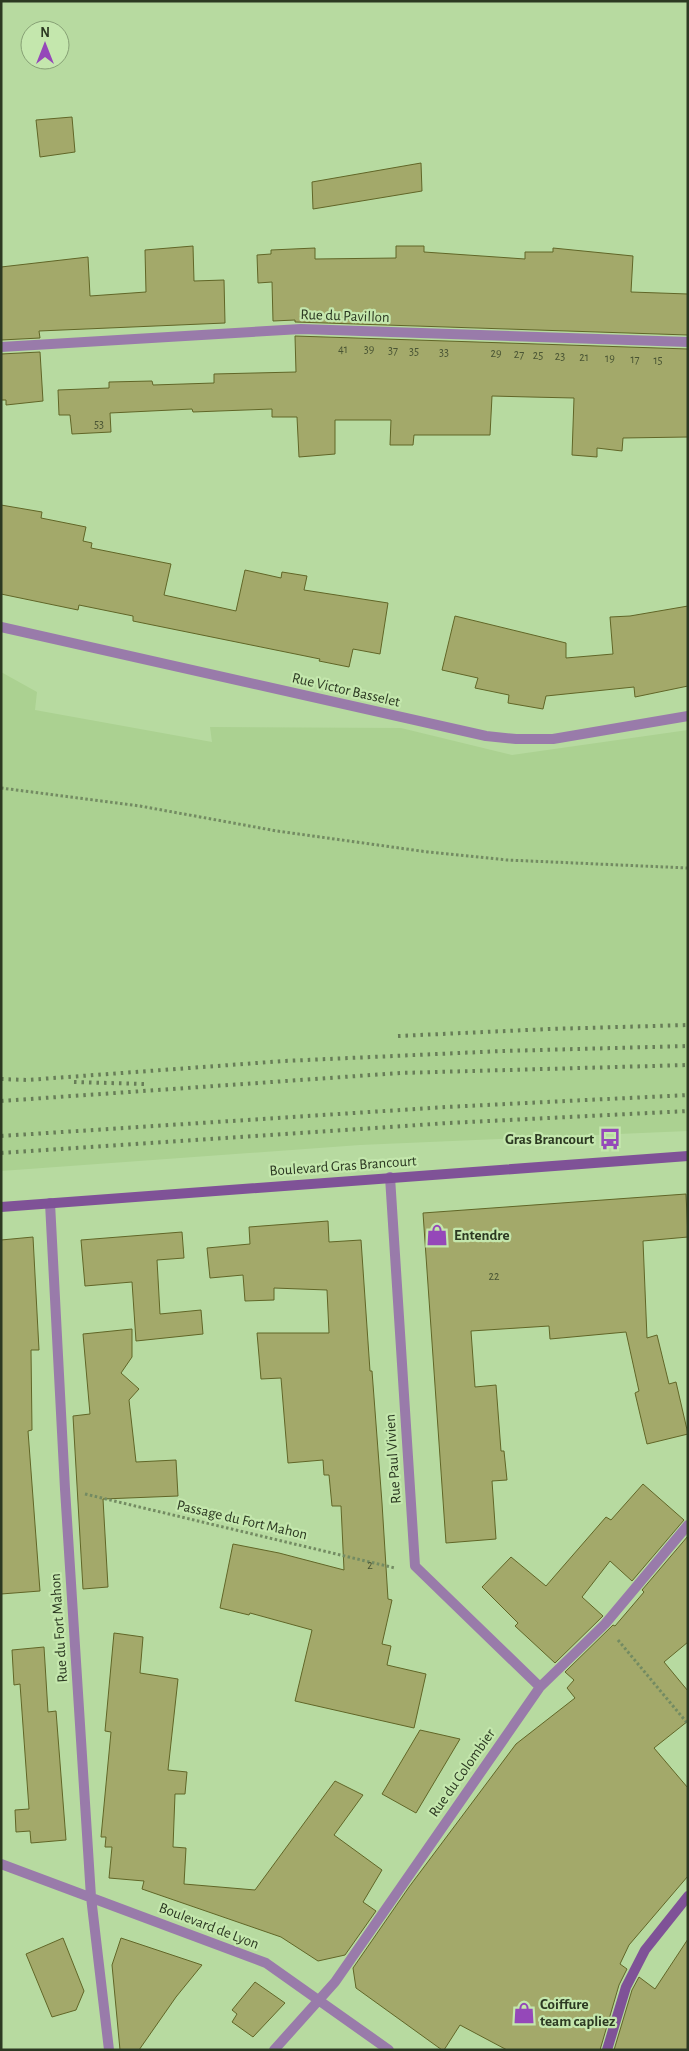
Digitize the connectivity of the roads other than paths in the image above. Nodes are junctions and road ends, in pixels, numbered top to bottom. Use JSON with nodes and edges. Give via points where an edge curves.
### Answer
{"nodes":[{"id":1,"x":688,"y":342,"type":"edge"},
{"id":2,"x":1,"y":347,"type":"edge"},
{"id":3,"x":1,"y":627,"type":"edge"},
{"id":4,"x":688,"y":716,"type":"edge"},
{"id":5,"x":688,"y":1156,"type":"edge"},
{"id":6,"x":390,"y":1177,"type":"junction"},
{"id":7,"x":50,"y":1204,"type":"junction"},
{"id":8,"x":1,"y":1207,"type":"edge"},
{"id":9,"x":688,"y":1525,"type":"edge"},
{"id":10,"x":540,"y":1687,"type":"junction"},
{"id":11,"x":1,"y":1864,"type":"edge"},
{"id":12,"x":688,"y":1896,"type":"edge"},
{"id":13,"x":91,"y":1897,"type":"junction"},
{"id":14,"x":319,"y":1999,"type":"junction"},
{"id":15,"x":109,"y":2050,"type":"edge"},
{"id":16,"x":274,"y":2050,"type":"edge"},
{"id":17,"x":389,"y":2050,"type":"edge"},
{"id":18,"x":607,"y":2050,"type":"edge"}],
"edges":[{"from":1,"to":2,"type":"street","name":"Rue du Pavillon","via":[[301,329]]},
{"from":3,"to":4,"type":"street","name":"Rue Victor Basselet","via":[[486,736],[553,739]]},
{"from":5,"to":6,"type":"main road","name":"Boulevard Gras Brancourt"},
{"from":6,"to":7,"type":"main road","name":"Boulevard Gras Brancourt"},
{"from":6,"to":10,"type":"street","name":"Rue Paul Vivien","via":[[415,1566]]},
{"from":7,"to":8,"type":"main road","name":"Boulevard Gras Brancourt"},
{"from":7,"to":13,"type":"street","name":"Rue du Fort Mahon"},
{"from":9,"to":10,"type":"street","name":"Rue du Colombier","via":[[605,1624]]},
{"from":10,"to":14,"type":"street","name":"Rue du Colombier","via":[[335,1982]]},
{"from":11,"to":13,"type":"street","name":"Boulevard de Lyon"},
{"from":12,"to":18,"type":"main road","via":[[645,1950],[626,1987]]},
{"from":13,"to":14,"type":"street","name":"Boulevard de Lyon","via":[[266,1963]]},
{"from":13,"to":15,"type":"street","name":"Rue du Fort Mahon"},
{"from":14,"to":16,"type":"street","name":"Rue du Colombier"},
{"from":14,"to":17,"type":"street","name":"Boulevard de Lyon"}]}
